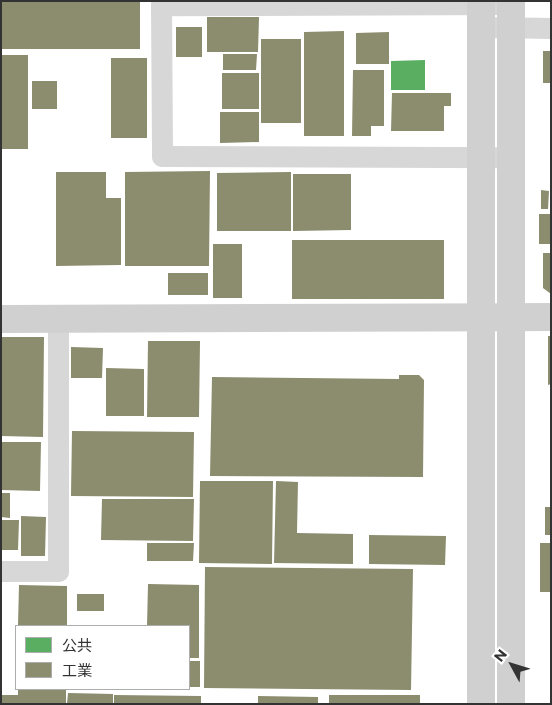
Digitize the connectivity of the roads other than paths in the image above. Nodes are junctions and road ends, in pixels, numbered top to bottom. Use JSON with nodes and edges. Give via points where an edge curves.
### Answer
{"nodes":[{"id":1,"x":481,"y":11,"type":"edge"},
{"id":2,"x":511,"y":11,"type":"edge"},
{"id":3,"x":551,"y":28,"type":"edge"},
{"id":4,"x":482,"y":157,"type":"junction"},
{"id":5,"x":511,"y":157,"type":"junction"},
{"id":6,"x":511,"y":316,"type":"junction"},
{"id":7,"x":482,"y":317,"type":"junction"},
{"id":8,"x":551,"y":317,"type":"edge"},
{"id":9,"x":1,"y":318,"type":"edge"},
{"id":10,"x":58,"y":319,"type":"junction"},
{"id":11,"x":1,"y":571,"type":"edge"},
{"id":12,"x":481,"y":704,"type":"edge"},
{"id":13,"x":510,"y":704,"type":"edge"}],
"edges":[{"from":1,"to":2,"type":"street"},
{"from":1,"to":4,"type":"street"},
{"from":1,"to":4,"type":"street","via":[[161,5],[161,24],[162,156]]},
{"from":2,"to":3,"type":"street"},
{"from":2,"to":5,"type":"street"},
{"from":4,"to":5,"type":"street"},
{"from":4,"to":7,"type":"street"},
{"from":5,"to":6,"type":"street"},
{"from":6,"to":7,"type":"street"},
{"from":6,"to":8,"type":"street"},
{"from":6,"to":13,"type":"street"},
{"from":7,"to":10,"type":"street"},
{"from":7,"to":12,"type":"street"},
{"from":9,"to":10,"type":"street"},
{"from":10,"to":11,"type":"street","via":[[58,572]]}]}
